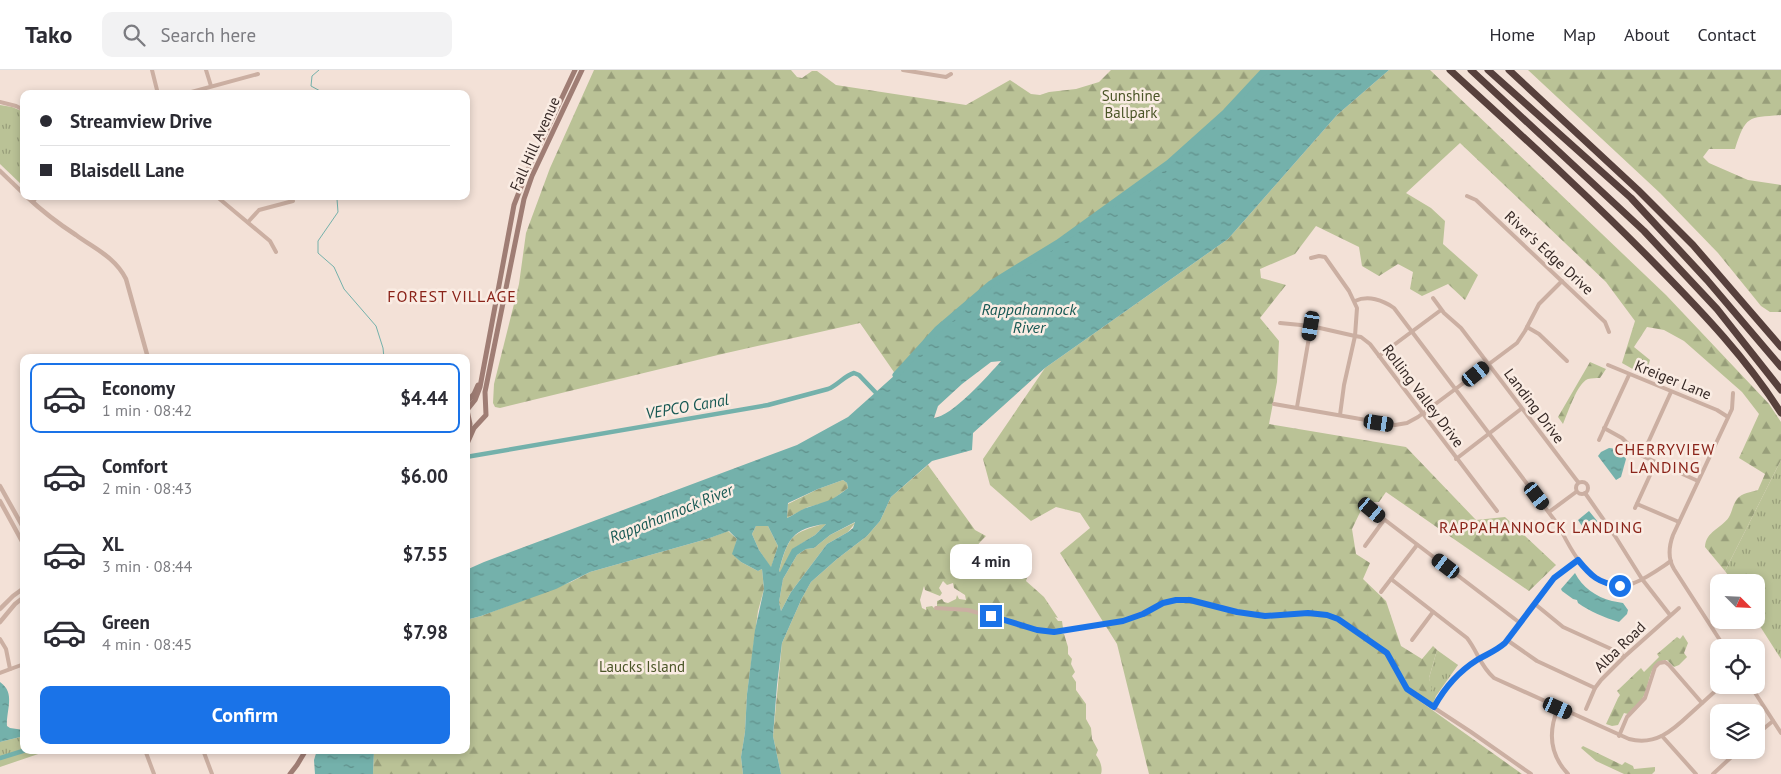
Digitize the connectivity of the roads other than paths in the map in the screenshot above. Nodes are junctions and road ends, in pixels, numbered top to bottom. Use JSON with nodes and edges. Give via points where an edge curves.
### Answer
{"nodes":[{"id":1,"x":152,"y":70,"type":"edge"},
{"id":2,"x":206,"y":70,"type":"edge"},
{"id":3,"x":575,"y":70,"type":"edge"},
{"id":4,"x":582,"y":70,"type":"edge"},
{"id":5,"x":903,"y":70,"type":"edge"},
{"id":6,"x":1450,"y":70,"type":"edge"},
{"id":7,"x":1470,"y":70,"type":"edge"},
{"id":8,"x":1488,"y":70,"type":"edge"},
{"id":9,"x":1509,"y":70,"type":"edge"},
{"id":10,"x":915,"y":71,"type":"edge"},
{"id":11,"x":258,"y":74,"type":"dead end"},
{"id":12,"x":951,"y":74,"type":"dead end"},
{"id":13,"x":211,"y":86,"type":"junction"},
{"id":14,"x":157,"y":90,"type":"edge"},
{"id":15,"x":198,"y":90,"type":"edge"},
{"id":16,"x":0,"y":102,"type":"edge"},
{"id":17,"x":20,"y":108,"type":"edge"},
{"id":18,"x":0,"y":172,"type":"edge"},
{"id":19,"x":20,"y":190,"type":"edge"},
{"id":20,"x":1467,"y":196,"type":"dead end"},
{"id":21,"x":31,"y":200,"type":"edge"},
{"id":22,"x":221,"y":200,"type":"edge"},
{"id":23,"x":293,"y":201,"type":"dead end"},
{"id":24,"x":33,"y":202,"type":"joint"},
{"id":25,"x":248,"y":222,"type":"junction"},
{"id":26,"x":276,"y":252,"type":"dead end"},
{"id":27,"x":1311,"y":258,"type":"dead end"},
{"id":28,"x":1562,"y":281,"type":"junction"},
{"id":29,"x":1433,"y":298,"type":"dead end"},
{"id":30,"x":1355,"y":302,"type":"junction"},
{"id":31,"x":1441,"y":310,"type":"junction"},
{"id":32,"x":1280,"y":323,"type":"dead end"},
{"id":33,"x":1311,"y":326,"type":"junction"},
{"id":34,"x":1527,"y":327,"type":"junction"},
{"id":35,"x":1412,"y":332,"type":"junction"},
{"id":36,"x":1610,"y":332,"type":"dead end"},
{"id":37,"x":1355,"y":336,"type":"junction"},
{"id":38,"x":1781,"y":348,"type":"edge"},
{"id":39,"x":147,"y":354,"type":"edge"},
{"id":40,"x":1379,"y":356,"type":"junction"},
{"id":41,"x":1567,"y":361,"type":"dead end"},
{"id":42,"x":1488,"y":364,"type":"junction"},
{"id":43,"x":1608,"y":365,"type":"dead end"},
{"id":44,"x":1781,"y":367,"type":"edge"},
{"id":45,"x":1629,"y":375,"type":"junction"},
{"id":46,"x":1456,"y":389,"type":"junction"},
{"id":47,"x":1781,"y":390,"type":"edge"},
{"id":48,"x":1671,"y":392,"type":"junction"},
{"id":49,"x":1733,"y":393,"type":"dead end"},
{"id":50,"x":470,"y":403,"type":"edge"},
{"id":51,"x":1274,"y":404,"type":"dead end"},
{"id":52,"x":470,"y":406,"type":"edge"},
{"id":53,"x":485,"y":407,"type":"junction"},
{"id":54,"x":1297,"y":407,"type":"junction"},
{"id":55,"x":1521,"y":409,"type":"junction"},
{"id":56,"x":1781,"y":413,"type":"edge"},
{"id":57,"x":1423,"y":414,"type":"junction"},
{"id":58,"x":1340,"y":415,"type":"junction"},
{"id":59,"x":1728,"y":417,"type":"junction"},
{"id":60,"x":470,"y":420,"type":"edge"},
{"id":61,"x":481,"y":422,"type":"junction"},
{"id":62,"x":1604,"y":428,"type":"junction"},
{"id":63,"x":1490,"y":434,"type":"junction"},
{"id":64,"x":470,"y":437,"type":"edge"},
{"id":65,"x":1599,"y":440,"type":"dead end"},
{"id":66,"x":1642,"y":456,"type":"junction"},
{"id":67,"x":1456,"y":459,"type":"junction"},
{"id":68,"x":1656,"y":462,"type":"junction"},
{"id":69,"x":1698,"y":481,"type":"junction"},
{"id":70,"x":1578,"y":482,"type":"junction"},
{"id":71,"x":0,"y":486,"type":"edge"},
{"id":72,"x":1576,"y":492,"type":"junction"},
{"id":73,"x":1585,"y":493,"type":"junction"},
{"id":74,"x":0,"y":501,"type":"edge"},
{"id":75,"x":1372,"y":510,"type":"dead end"},
{"id":76,"x":1497,"y":512,"type":"dead end"},
{"id":77,"x":1549,"y":512,"type":"junction"},
{"id":78,"x":1670,"y":519,"type":"junction"},
{"id":79,"x":1384,"y":520,"type":"junction"},
{"id":80,"x":20,"y":521,"type":"edge"},
{"id":81,"x":1679,"y":522,"type":"junction"},
{"id":82,"x":1674,"y":533,"type":"junction"},
{"id":83,"x":20,"y":538,"type":"edge"},
{"id":84,"x":1417,"y":545,"type":"junction"},
{"id":85,"x":1365,"y":546,"type":"dead end"},
{"id":86,"x":1578,"y":560,"type":"junction"},
{"id":87,"x":1670,"y":561,"type":"junction"},
{"id":88,"x":1391,"y":579,"type":"junction"},
{"id":89,"x":1642,"y":579,"type":"junction"},
{"id":90,"x":20,"y":591,"type":"edge"},
{"id":91,"x":1381,"y":592,"type":"dead end"},
{"id":92,"x":20,"y":600,"type":"edge"},
{"id":93,"x":1535,"y":604,"type":"junction"},
{"id":94,"x":936,"y":608,"type":"dead end"},
{"id":95,"x":1679,"y":608,"type":"dead end"},
{"id":96,"x":0,"y":609,"type":"edge"},
{"id":97,"x":1433,"y":612,"type":"junction"},
{"id":98,"x":1670,"y":615,"type":"junction"},
{"id":99,"x":0,"y":622,"type":"edge"},
{"id":100,"x":1520,"y":623,"type":"junction"},
{"id":101,"x":0,"y":639,"type":"edge"},
{"id":102,"x":1719,"y":639,"type":"edge"},
{"id":103,"x":1412,"y":640,"type":"dead end"},
{"id":104,"x":1507,"y":640,"type":"junction"},
{"id":105,"x":1624,"y":657,"type":"junction"},
{"id":106,"x":1479,"y":659,"type":"junction"},
{"id":107,"x":20,"y":665,"type":"edge"},
{"id":108,"x":10,"y":669,"type":"junction"},
{"id":109,"x":0,"y":673,"type":"edge"},
{"id":110,"x":1595,"y":688,"type":"junction"},
{"id":111,"x":1712,"y":694,"type":"edge"},
{"id":112,"x":1756,"y":694,"type":"edge"},
{"id":113,"x":1702,"y":703,"type":"junction"},
{"id":114,"x":1434,"y":707,"type":"junction"},
{"id":115,"x":1558,"y":708,"type":"junction"},
{"id":116,"x":1586,"y":710,"type":"dead end"},
{"id":117,"x":1773,"y":721,"type":"junction"},
{"id":118,"x":1765,"y":728,"type":"edge"},
{"id":119,"x":1781,"y":733,"type":"edge"},
{"id":120,"x":1619,"y":736,"type":"junction"},
{"id":121,"x":1662,"y":736,"type":"junction"},
{"id":122,"x":146,"y":754,"type":"edge"},
{"id":123,"x":204,"y":754,"type":"edge"},
{"id":124,"x":304,"y":754,"type":"edge"},
{"id":125,"x":1730,"y":759,"type":"edge"},
{"id":126,"x":154,"y":774,"type":"edge"},
{"id":127,"x":212,"y":774,"type":"edge"},
{"id":128,"x":290,"y":774,"type":"edge"},
{"id":129,"x":1531,"y":774,"type":"edge"},
{"id":130,"x":1568,"y":774,"type":"edge"},
{"id":131,"x":1696,"y":774,"type":"edge"},
{"id":132,"x":1713,"y":774,"type":"edge"}],
"edges":[{"from":1,"to":14,"type":"street"},
{"from":2,"to":13,"type":"street"},
{"from":3,"to":50,"type":"main road","name":"Fall Hill Avenue","via":[[514,205],[486,354]]},
{"from":4,"to":53,"type":"main road","name":"Fall Hill Avenue","via":[[524,199],[484,392]]},
{"from":5,"to":10,"type":"street"},
{"from":6,"to":56,"type":"highway","via":[[1605,212],[1709,319]]},
{"from":7,"to":47,"type":"highway","via":[[1644,231],[1717,309]]},
{"from":8,"to":44,"type":"highway","via":[[1631,198]]},
{"from":9,"to":38,"type":"highway","via":[[1693,245]]},
{"from":10,"to":12,"type":"street","via":[[946,77]]},
{"from":11,"to":13,"type":"street"},
{"from":13,"to":15,"type":"street"},
{"from":16,"to":17,"type":"street"},
{"from":18,"to":19,"type":"street"},
{"from":20,"to":28,"type":"street","name":"River's Edge Drive","via":[[1476,200]]},
{"from":21,"to":24,"type":"street"},
{"from":22,"to":25,"type":"street"},
{"from":23,"to":25,"type":"street","via":[[259,210]]},
{"from":24,"to":39,"type":"street","via":[[120,268],[127,280]]},
{"from":25,"to":26,"type":"street","via":[[270,241]]},
{"from":27,"to":30,"type":"street","via":[[1325,257]]},
{"from":28,"to":34,"type":"street","via":[[1539,304]]},
{"from":28,"to":36,"type":"street","name":"River's Edge Drive","via":[[1605,322]]},
{"from":29,"to":31,"type":"street","name":"Landing Drive"},
{"from":30,"to":35,"type":"street","via":[[1361,298],[1387,303]]},
{"from":30,"to":37,"type":"street"},
{"from":31,"to":35,"type":"street"},
{"from":31,"to":42,"type":"street","name":"Landing Drive","via":[[1461,328]]},
{"from":32,"to":33,"type":"street","name":"Rolling Valley Drive"},
{"from":33,"to":37,"type":"street","name":"Rolling Valley Drive"},
{"from":33,"to":54,"type":"street"},
{"from":34,"to":41,"type":"street"},
{"from":34,"to":42,"type":"street","via":[[1517,342]]},
{"from":35,"to":40,"type":"street"},
{"from":35,"to":46,"type":"street"},
{"from":37,"to":40,"type":"street","name":"Rolling Valley Drive","via":[[1370,344]]},
{"from":37,"to":58,"type":"street"},
{"from":40,"to":57,"type":"street","name":"Rolling Valley Drive"},
{"from":42,"to":46,"type":"street"},
{"from":42,"to":55,"type":"street","name":"Landing Drive"},
{"from":43,"to":45,"type":"street","name":"Kreiger Lane"},
{"from":45,"to":48,"type":"street","name":"Kreiger Lane"},
{"from":45,"to":62,"type":"street"},
{"from":46,"to":57,"type":"street"},
{"from":46,"to":63,"type":"street"},
{"from":48,"to":59,"type":"street","name":"Kreiger Lane"},
{"from":48,"to":66,"type":"street"},
{"from":49,"to":59,"type":"street"},
{"from":51,"to":54,"type":"street"},
{"from":52,"to":53,"type":"main road","via":[[478,403]]},
{"from":53,"to":61,"type":"main road","name":"Fall Hill Avenue","via":[[486,415]]},
{"from":54,"to":58,"type":"street"},
{"from":55,"to":63,"type":"street"},
{"from":55,"to":70,"type":"street","name":"Landing Drive"},
{"from":57,"to":58,"type":"street","via":[[1395,425]]},
{"from":57,"to":67,"type":"street","name":"Rolling Valley Drive"},
{"from":59,"to":69,"type":"street"},
{"from":60,"to":61,"type":"main road"},
{"from":61,"to":64,"type":"main road","name":"Fall Hill Avenue"},
{"from":62,"to":65,"type":"street"},
{"from":62,"to":66,"type":"street","via":[[1622,438]]},
{"from":63,"to":67,"type":"street"},
{"from":63,"to":77,"type":"street"},
{"from":66,"to":68,"type":"street"},
{"from":67,"to":76,"type":"street","name":"Rolling Valley Drive"},
{"from":68,"to":69,"type":"street"},
{"from":68,"to":78,"type":"street","via":[[1636,506]]},
{"from":69,"to":81,"type":"street"},
{"from":70,"to":72,"type":"street"},
{"from":70,"to":73,"type":"street","via":[[1587,484]]},
{"from":71,"to":80,"type":"street"},
{"from":72,"to":73,"type":"street"},
{"from":72,"to":77,"type":"street"},
{"from":73,"to":89,"type":"street"},
{"from":74,"to":83,"type":"street"},
{"from":75,"to":79,"type":"street"},
{"from":77,"to":86,"type":"street"},
{"from":78,"to":81,"type":"street"},
{"from":78,"to":82,"type":"street"},
{"from":79,"to":84,"type":"street"},
{"from":79,"to":85,"type":"street"},
{"from":81,"to":82,"type":"street"},
{"from":82,"to":87,"type":"street"},
{"from":84,"to":88,"type":"street"},
{"from":84,"to":100,"type":"street"},
{"from":86,"to":89,"type":"street","via":[[1600,582],[1620,586]]},
{"from":86,"to":93,"type":"street","via":[[1554,578]]},
{"from":87,"to":89,"type":"street"},
{"from":87,"to":102,"type":"street"},
{"from":88,"to":91,"type":"street"},
{"from":88,"to":97,"type":"street"},
{"from":89,"to":98,"type":"street"},
{"from":90,"to":96,"type":"street"},
{"from":92,"to":99,"type":"street"},
{"from":93,"to":100,"type":"street"},
{"from":93,"to":105,"type":"street","via":[[1564,627],[1620,652]]},
{"from":94,"to":114,"type":"street","via":[[973,611],[1046,632],[1064,632],[1123,621],[1176,600],[1190,600],[1259,616],[1327,615],[1338,619],[1387,653],[1407,689]]},
{"from":95,"to":98,"type":"street","name":"Alba Road"},
{"from":97,"to":103,"type":"street"},
{"from":97,"to":106,"type":"street","via":[[1468,638]]},
{"from":98,"to":105,"type":"street","name":"Alba Road"},
{"from":100,"to":104,"type":"street"},
{"from":101,"to":108,"type":"street","via":[[6,649]]},
{"from":104,"to":106,"type":"street"},
{"from":104,"to":110,"type":"street","via":[[1537,661]]},
{"from":105,"to":110,"type":"street","name":"Alba Road"},
{"from":106,"to":114,"type":"street","via":[[1452,679]]},
{"from":106,"to":115,"type":"street","via":[[1489,674],[1500,682]]},
{"from":107,"to":108,"type":"street"},
{"from":108,"to":109,"type":"street"},
{"from":110,"to":116,"type":"street","name":"Alba Road"},
{"from":111,"to":113,"type":"street"},
{"from":112,"to":117,"type":"street"},
{"from":113,"to":120,"type":"street","via":[[1669,665],[1660,663],[1655,667],[1643,701],[1627,717]]},
{"from":113,"to":121,"type":"street"},
{"from":114,"to":129,"type":"street"},
{"from":115,"to":120,"type":"street"},
{"from":115,"to":130,"type":"street","via":[[1551,728],[1551,742],[1558,762]]},
{"from":117,"to":118,"type":"street"},
{"from":117,"to":119,"type":"street"},
{"from":120,"to":121,"type":"street","via":[[1637,741]]},
{"from":121,"to":131,"type":"street"},
{"from":122,"to":126,"type":"street"},
{"from":123,"to":127,"type":"street"},
{"from":124,"to":128,"type":"main road"},
{"from":125,"to":132,"type":"street"}]}
